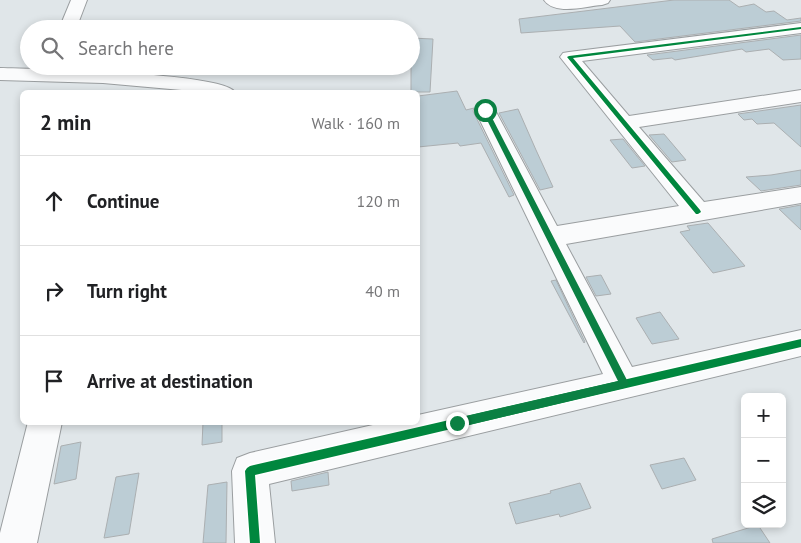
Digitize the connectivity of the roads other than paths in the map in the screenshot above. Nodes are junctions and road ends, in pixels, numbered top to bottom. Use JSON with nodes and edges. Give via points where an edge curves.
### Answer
{"nodes":[{"id":1,"x":78,"y":0,"type":"edge"},
{"id":2,"x":552,"y":0,"type":"edge"},
{"id":3,"x":602,"y":0,"type":"edge"},
{"id":4,"x":70,"y":20,"type":"edge"},
{"id":5,"x":801,"y":28,"type":"edge"},
{"id":6,"x":20,"y":72,"type":"edge"},
{"id":7,"x":0,"y":74,"type":"edge"},
{"id":8,"x":94,"y":75,"type":"edge"},
{"id":9,"x":217,"y":90,"type":"edge"},
{"id":10,"x":801,"y":96,"type":"edge"},
{"id":11,"x":485,"y":110,"type":"dead end"},
{"id":12,"x":624,"y":123,"type":"junction"},
{"id":13,"x":801,"y":195,"type":"edge"},
{"id":14,"x":698,"y":212,"type":"junction"},
{"id":15,"x":549,"y":237,"type":"junction"},
{"id":16,"x":801,"y":343,"type":"edge"},
{"id":17,"x":624,"y":384,"type":"junction"},
{"id":18,"x":44,"y":425,"type":"edge"},
{"id":19,"x":18,"y":543,"type":"edge"},
{"id":20,"x":255,"y":543,"type":"edge"}],
"edges":[{"from":1,"to":4,"type":"street"},
{"from":2,"to":3,"type":"street","via":[[562,4]]},
{"from":5,"to":12,"type":"street","via":[[570,57]]},
{"from":6,"to":7,"type":"street"},
{"from":8,"to":9,"type":"street"},
{"from":10,"to":12,"type":"street"},
{"from":11,"to":15,"type":"street"},
{"from":12,"to":14,"type":"street"},
{"from":13,"to":14,"type":"street"},
{"from":14,"to":15,"type":"street"},
{"from":15,"to":17,"type":"street"},
{"from":16,"to":17,"type":"street"},
{"from":17,"to":20,"type":"street","via":[[250,471]]},
{"from":18,"to":19,"type":"street"}]}
